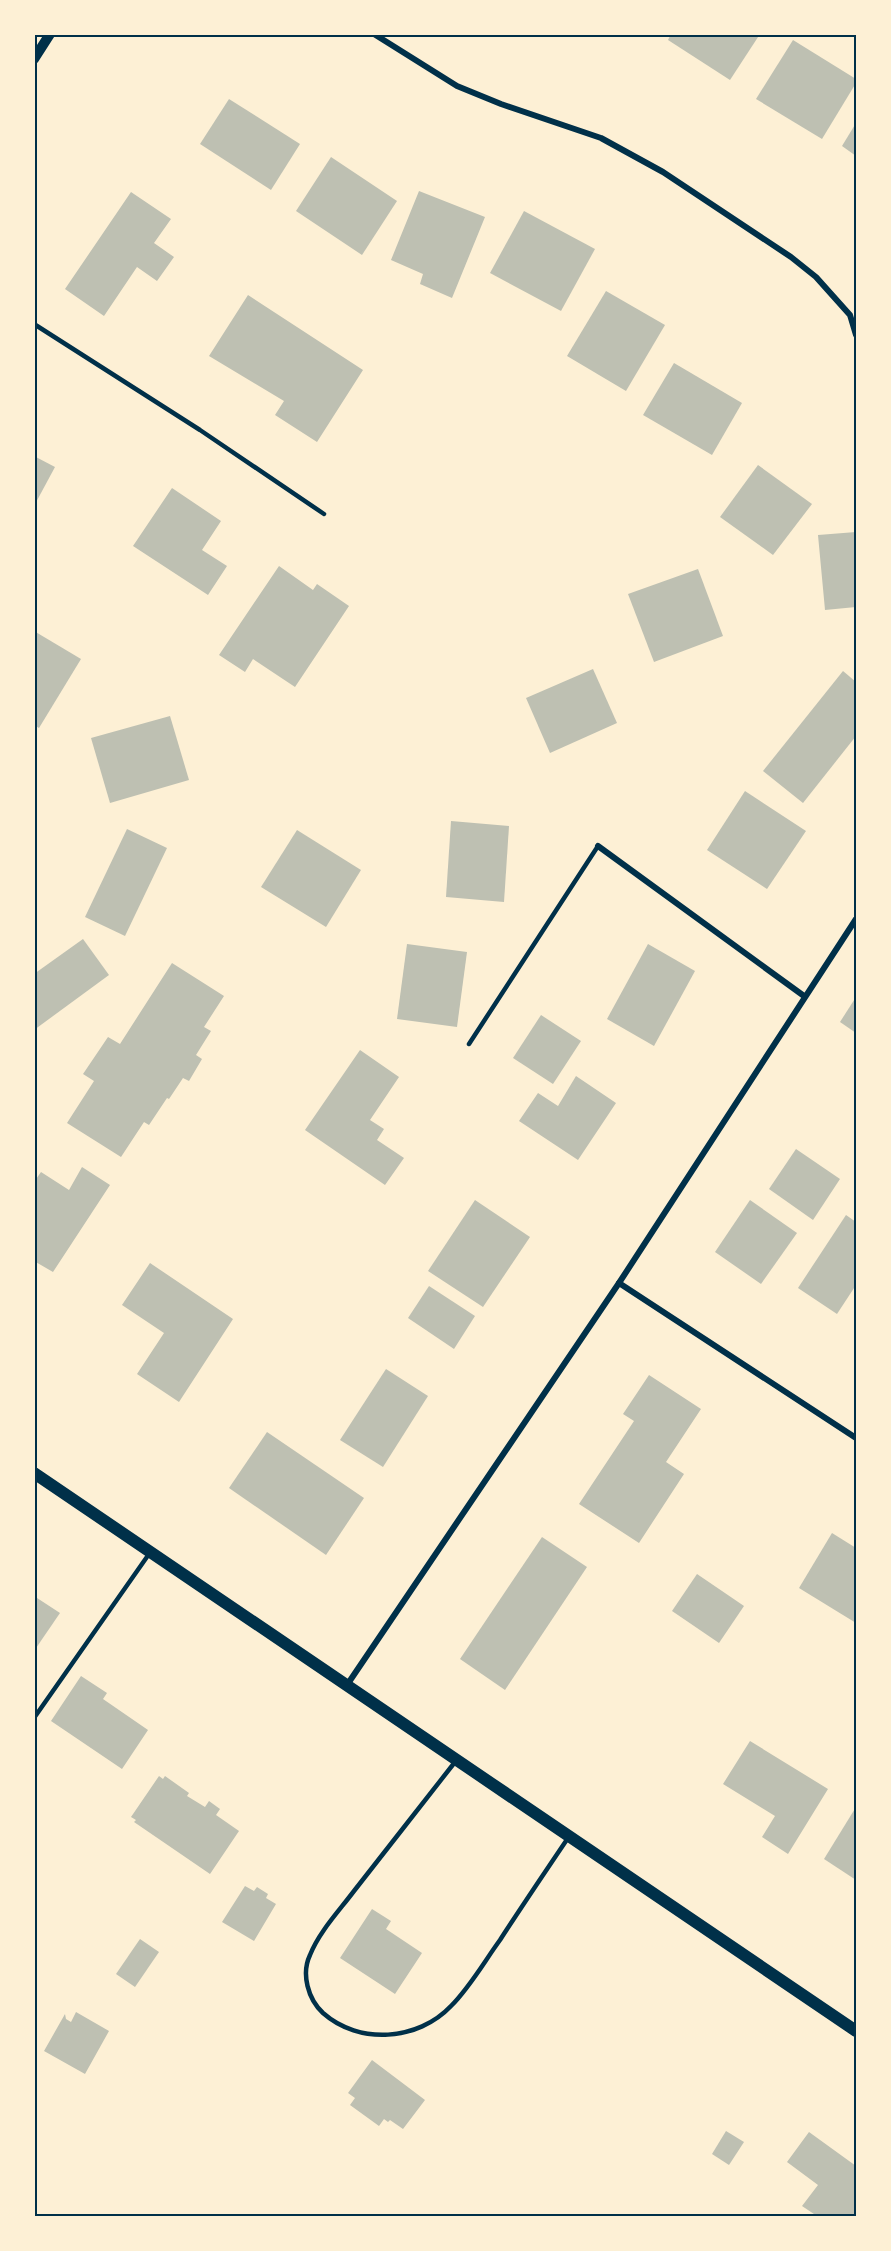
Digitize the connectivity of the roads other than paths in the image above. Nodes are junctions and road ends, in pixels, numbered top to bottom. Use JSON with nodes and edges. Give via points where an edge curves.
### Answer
{"nodes":[{"id":1,"x":50,"y":34,"type":"edge"},
{"id":2,"x":374,"y":34,"type":"edge"},
{"id":3,"x":34,"y":59,"type":"edge"},
{"id":4,"x":34,"y":324,"type":"edge"},
{"id":5,"x":856,"y":334,"type":"edge"},
{"id":6,"x":324,"y":514,"type":"dead end"},
{"id":7,"x":598,"y":846,"type":"joint"},
{"id":8,"x":856,"y":919,"type":"edge"},
{"id":9,"x":804,"y":996,"type":"junction"},
{"id":10,"x":469,"y":1044,"type":"dead end"},
{"id":11,"x":619,"y":1283,"type":"junction"},
{"id":12,"x":856,"y":1437,"type":"edge"},
{"id":13,"x":34,"y":1473,"type":"edge"},
{"id":14,"x":150,"y":1551,"type":"junction"},
{"id":15,"x":347,"y":1685,"type":"junction"},
{"id":16,"x":34,"y":1718,"type":"edge"},
{"id":17,"x":456,"y":1760,"type":"junction"},
{"id":18,"x":569,"y":1837,"type":"junction"},
{"id":19,"x":856,"y":2031,"type":"edge"}],
"edges":[{"from":1,"to":3,"type":"street"},
{"from":2,"to":5,"type":"street","via":[[457,86],[601,138],[663,172],[816,276],[850,315]]},
{"from":4,"to":6,"type":"lane"},
{"from":7,"to":9,"type":"street"},
{"from":7,"to":10,"type":"lane"},
{"from":8,"to":9,"type":"street"},
{"from":9,"to":11,"type":"street"},
{"from":11,"to":12,"type":"street"},
{"from":11,"to":15,"type":"street"},
{"from":13,"to":14,"type":"main road"},
{"from":14,"to":15,"type":"main road"},
{"from":14,"to":16,"type":"lane"},
{"from":15,"to":17,"type":"main road"},
{"from":17,"to":18,"type":"main road"},
{"from":17,"to":18,"type":"lane","via":[[310,1954],[306,1970],[308,1989],[320,2010],[333,2022],[385,2036],[425,2025],[450,2007]]},
{"from":18,"to":19,"type":"main road"}]}
